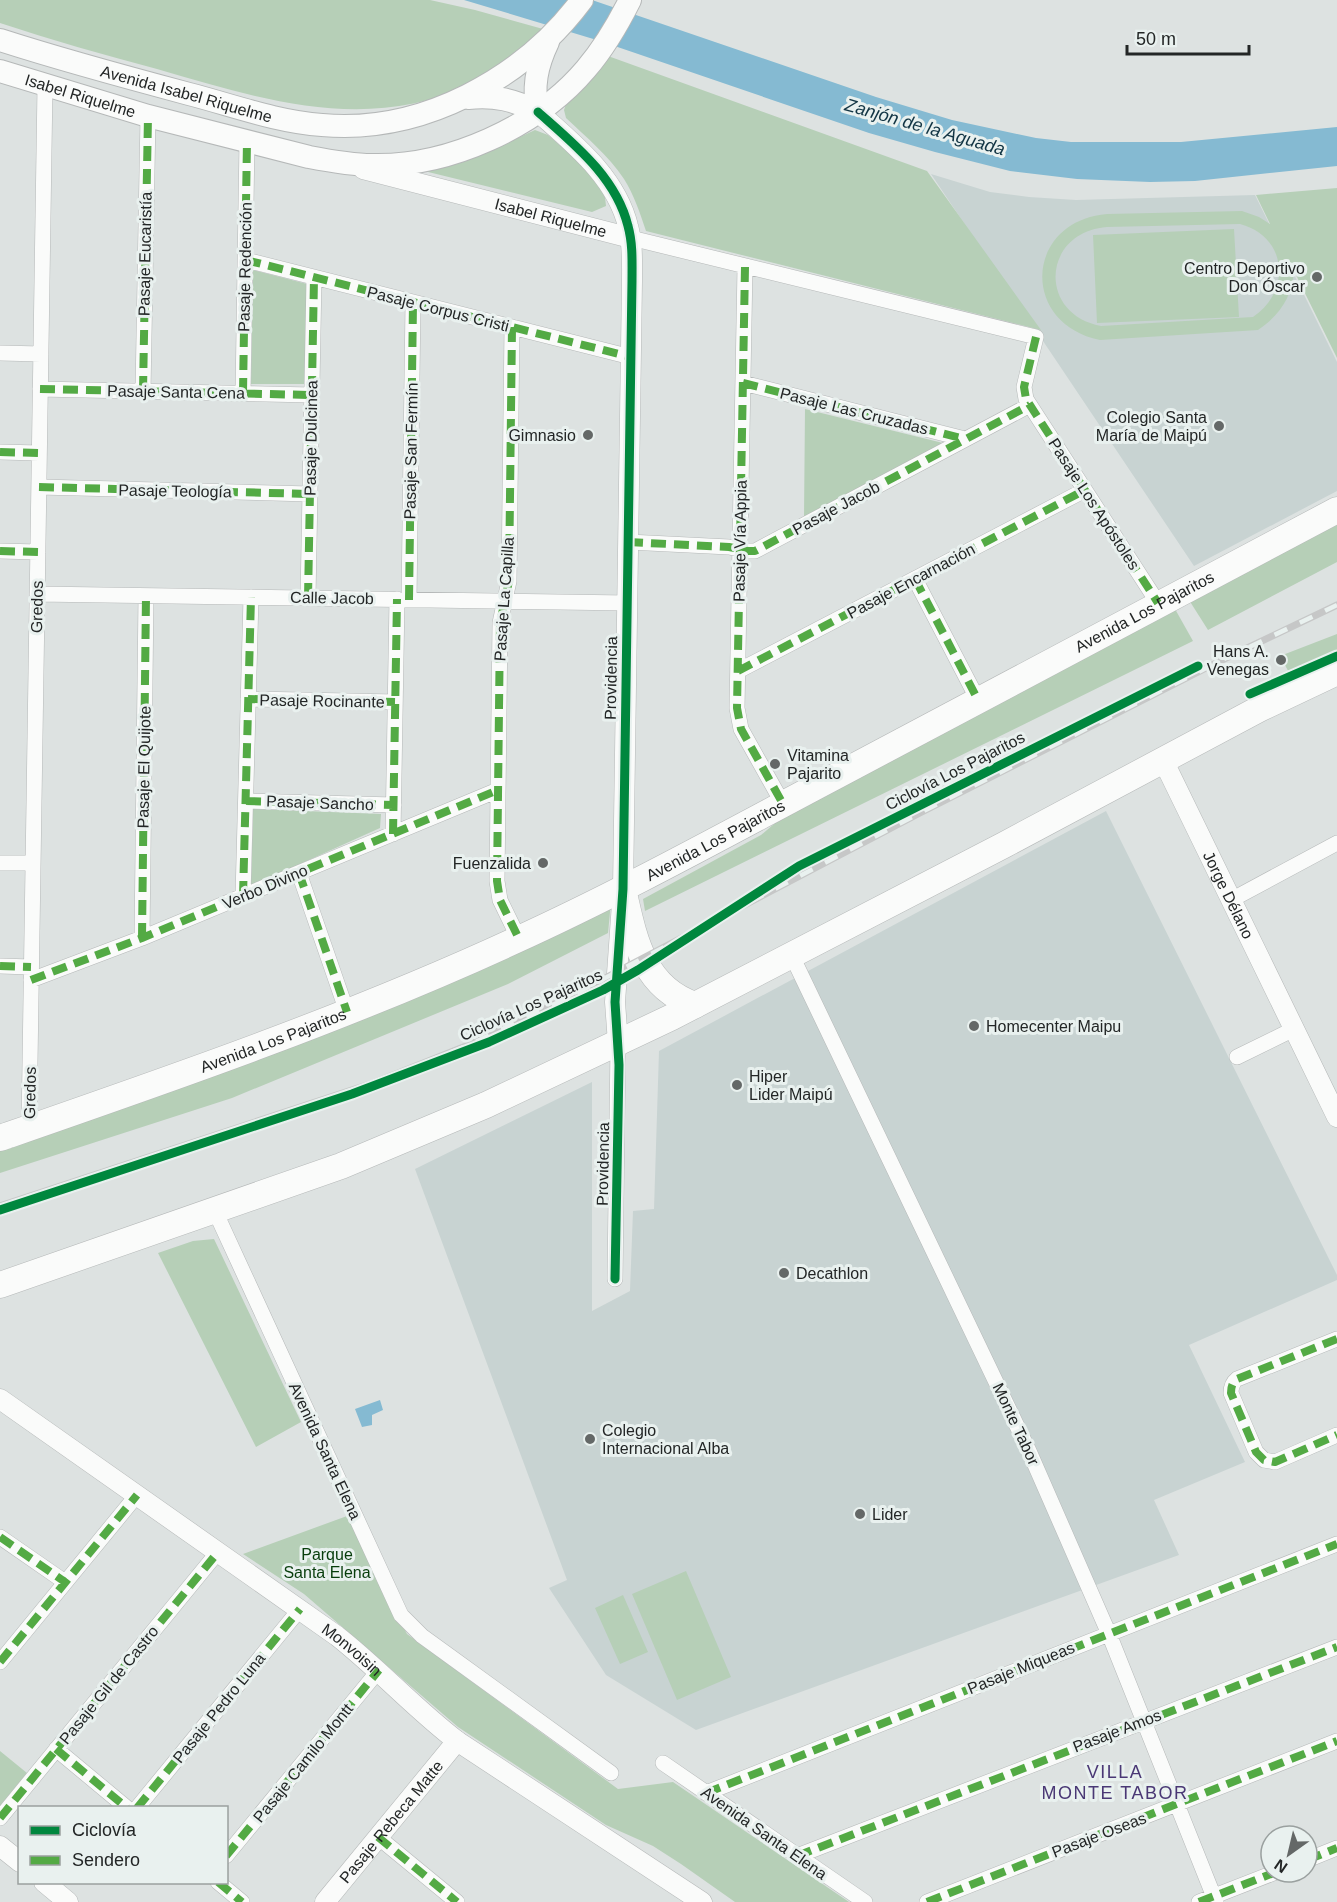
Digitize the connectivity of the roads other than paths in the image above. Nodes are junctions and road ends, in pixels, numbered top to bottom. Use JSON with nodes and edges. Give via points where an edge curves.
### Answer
{"nodes":[{"id":1,"x":582,"y":0,"type":"edge"},
{"id":2,"x":630,"y":0,"type":"edge"},
{"id":3,"x":551,"y":36,"type":"junction"},
{"id":4,"x":0,"y":40,"type":"edge"},
{"id":5,"x":0,"y":71,"type":"edge"},
{"id":6,"x":45,"y":86,"type":"junction"},
{"id":7,"x":460,"y":98,"type":"junction"},
{"id":8,"x":538,"y":112,"type":"junction"},
{"id":9,"x":148,"y":116,"type":"junction"},
{"id":10,"x":247,"y":141,"type":"junction"},
{"id":11,"x":335,"y":162,"type":"junction"},
{"id":12,"x":631,"y":238,"type":"junction"},
{"id":13,"x":246,"y":260,"type":"junction"},
{"id":14,"x":745,"y":267,"type":"junction"},
{"id":15,"x":314,"y":278,"type":"junction"},
{"id":16,"x":413,"y":303,"type":"junction"},
{"id":17,"x":512,"y":327,"type":"junction"},
{"id":18,"x":0,"y":353,"type":"edge"},
{"id":19,"x":41,"y":354,"type":"junction"},
{"id":20,"x":631,"y":357,"type":"junction"},
{"id":21,"x":743,"y":383,"type":"junction"},
{"id":22,"x":40,"y":389,"type":"junction"},
{"id":23,"x":143,"y":391,"type":"junction"},
{"id":24,"x":243,"y":393,"type":"junction"},
{"id":25,"x":312,"y":395,"type":"junction"},
{"id":26,"x":1030,"y":405,"type":"junction"},
{"id":27,"x":965,"y":440,"type":"junction"},
{"id":28,"x":0,"y":452,"type":"edge"},
{"id":29,"x":39,"y":453,"type":"junction"},
{"id":30,"x":39,"y":487,"type":"junction"},
{"id":31,"x":1085,"y":490,"type":"junction"},
{"id":32,"x":310,"y":494,"type":"junction"},
{"id":33,"x":1337,"y":510,"type":"edge"},
{"id":34,"x":628,"y":542,"type":"junction"},
{"id":35,"x":740,"y":549,"type":"junction"},
{"id":36,"x":0,"y":551,"type":"edge"},
{"id":37,"x":38,"y":552,"type":"junction"},
{"id":38,"x":915,"y":579,"type":"junction"},
{"id":39,"x":37,"y":594,"type":"junction"},
{"id":40,"x":146,"y":596,"type":"junction"},
{"id":41,"x":250,"y":597,"type":"junction"},
{"id":42,"x":309,"y":598,"type":"junction"},
{"id":43,"x":403,"y":599,"type":"junction"},
{"id":44,"x":505,"y":601,"type":"junction"},
{"id":45,"x":627,"y":603,"type":"junction"},
{"id":46,"x":1158,"y":603,"type":"junction"},
{"id":47,"x":738,"y":671,"type":"junction"},
{"id":48,"x":1337,"y":672,"type":"edge"},
{"id":49,"x":248,"y":699,"type":"junction"},
{"id":50,"x":978,"y":700,"type":"junction"},
{"id":51,"x":395,"y":702,"type":"junction"},
{"id":52,"x":1163,"y":760,"type":"junction"},
{"id":53,"x":498,"y":790,"type":"junction"},
{"id":54,"x":246,"y":801,"type":"junction"},
{"id":55,"x":783,"y":804,"type":"junction"},
{"id":56,"x":394,"y":805,"type":"junction"},
{"id":57,"x":393,"y":834,"type":"junction"},
{"id":58,"x":1337,"y":843,"type":"edge"},
{"id":59,"x":0,"y":863,"type":"edge"},
{"id":60,"x":33,"y":863,"type":"junction"},
{"id":61,"x":299,"y":873,"type":"junction"},
{"id":62,"x":622,"y":889,"type":"junction"},
{"id":63,"x":243,"y":896,"type":"junction"},
{"id":64,"x":1231,"y":900,"type":"junction"},
{"id":65,"x":142,"y":938,"type":"junction"},
{"id":66,"x":519,"y":939,"type":"junction"},
{"id":67,"x":792,"y":956,"type":"junction"},
{"id":68,"x":0,"y":966,"type":"edge"},
{"id":69,"x":31,"y":973,"type":"junction"},
{"id":70,"x":695,"y":1005,"type":"junction"},
{"id":71,"x":347,"y":1012,"type":"junction"},
{"id":72,"x":1294,"y":1029,"type":"junction"},
{"id":73,"x":618,"y":1043,"type":"junction"},
{"id":74,"x":1237,"y":1057,"type":"dead end"},
{"id":75,"x":1337,"y":1117,"type":"edge"},
{"id":76,"x":29,"y":1128,"type":"junction"},
{"id":77,"x":0,"y":1138,"type":"edge"},
{"id":78,"x":215,"y":1211,"type":"junction"},
{"id":79,"x":615,"y":1279,"type":"dead end"},
{"id":80,"x":0,"y":1285,"type":"edge"},
{"id":81,"x":1337,"y":1339,"type":"edge"},
{"id":82,"x":0,"y":1399,"type":"edge"},
{"id":83,"x":1337,"y":1435,"type":"edge"},
{"id":84,"x":137,"y":1495,"type":"junction"},
{"id":85,"x":0,"y":1537,"type":"edge"},
{"id":86,"x":1337,"y":1544,"type":"edge"},
{"id":87,"x":218,"y":1552,"type":"junction"},
{"id":88,"x":65,"y":1582,"type":"junction"},
{"id":89,"x":300,"y":1609,"type":"junction"},
{"id":90,"x":1109,"y":1634,"type":"junction"},
{"id":91,"x":1337,"y":1647,"type":"edge"},
{"id":92,"x":0,"y":1662,"type":"edge"},
{"id":93,"x":379,"y":1670,"type":"junction"},
{"id":94,"x":1144,"y":1720,"type":"junction"},
{"id":95,"x":457,"y":1741,"type":"junction"},
{"id":96,"x":1337,"y":1741,"type":"edge"},
{"id":97,"x":56,"y":1749,"type":"junction"},
{"id":98,"x":663,"y":1763,"type":"dead end"},
{"id":99,"x":611,"y":1773,"type":"dead end"},
{"id":100,"x":706,"y":1793,"type":"junction"},
{"id":101,"x":1178,"y":1805,"type":"junction"},
{"id":102,"x":125,"y":1806,"type":"edge"},
{"id":103,"x":139,"y":1806,"type":"edge"},
{"id":104,"x":0,"y":1818,"type":"edge"},
{"id":105,"x":378,"y":1837,"type":"junction"},
{"id":106,"x":0,"y":1846,"type":"edge"},
{"id":107,"x":1337,"y":1848,"type":"edge"},
{"id":108,"x":228,"y":1854,"type":"edge"},
{"id":109,"x":1319,"y":1855,"type":"edge"},
{"id":110,"x":797,"y":1856,"type":"junction"},
{"id":111,"x":18,"y":1860,"type":"edge"},
{"id":112,"x":1259,"y":1880,"type":"edge"},
{"id":113,"x":46,"y":1884,"type":"edge"},
{"id":114,"x":220,"y":1884,"type":"edge"},
{"id":115,"x":689,"y":1899,"type":"edge"},
{"id":116,"x":1215,"y":1899,"type":"edge"},
{"id":117,"x":68,"y":1902,"type":"edge"},
{"id":118,"x":242,"y":1902,"type":"edge"},
{"id":119,"x":325,"y":1902,"type":"edge"},
{"id":120,"x":457,"y":1902,"type":"edge"},
{"id":121,"x":865,"y":1902,"type":"edge"},
{"id":122,"x":927,"y":1902,"type":"edge"},
{"id":123,"x":1199,"y":1902,"type":"edge"}],
"edges":[{"from":1,"to":3,"type":"main road"},
{"from":2,"to":8,"type":"main road","via":[[595,58]]},
{"from":3,"to":7,"type":"main road","via":[[507,72]]},
{"from":3,"to":8,"type":"main road","via":[[536,75]]},
{"from":4,"to":7,"type":"main road","name":"Avenida Isabel Riquelme","via":[[98,70],[323,126],[376,124],[421,114]]},
{"from":5,"to":6,"type":"main road","name":"Isabel Riquelme"},
{"from":6,"to":9,"type":"main road","name":"Isabel Riquelme"},
{"from":6,"to":19,"type":"street","name":"Gredos"},
{"from":7,"to":8,"type":"main road","via":[[505,98]]},
{"from":8,"to":11,"type":"main road","via":[[486,141],[441,156],[373,166]]},
{"from":8,"to":12,"type":"street","name":"Providencia","via":[[605,178],[620,203]]},
{"from":9,"to":10,"type":"main road","name":"Isabel Riquelme"},
{"from":9,"to":23,"type":"street","name":"Pasaje Eucaristía"},
{"from":10,"to":11,"type":"main road","name":"Isabel Riquelme"},
{"from":10,"to":13,"type":"street","name":"Pasaje Redención"},
{"from":11,"to":12,"type":"street","name":"Isabel Riquelme"},
{"from":12,"to":14,"type":"street","name":"Isabel Riquelme"},
{"from":12,"to":20,"type":"street","name":"Providencia"},
{"from":13,"to":15,"type":"street","name":"Pasaje Corpus Cristi"},
{"from":13,"to":24,"type":"street","name":"Pasaje Redención"},
{"from":14,"to":21,"type":"street","name":"Pasaje Vía Appia"},
{"from":14,"to":26,"type":"street","name":"Isabel Riquelme","via":[[1036,337],[1024,387]]},
{"from":15,"to":16,"type":"street","name":"Pasaje Corpus Cristi"},
{"from":15,"to":25,"type":"street","name":"Pasaje Dulcinea"},
{"from":16,"to":17,"type":"street","name":"Pasaje Corpus Cristi"},
{"from":16,"to":43,"type":"street","name":"Pasaje San Fermín"},
{"from":17,"to":20,"type":"street","name":"Pasaje Corpus Cristi"},
{"from":17,"to":44,"type":"street","name":"Pasaje La Capilla","via":[[509,581]]},
{"from":18,"to":19,"type":"street"},
{"from":19,"to":22,"type":"street","name":"Gredos"},
{"from":20,"to":34,"type":"street","name":"Providencia"},
{"from":21,"to":27,"type":"street","name":"Pasaje Las Cruzadas"},
{"from":21,"to":35,"type":"street","name":"Pasaje Vía Appia"},
{"from":22,"to":23,"type":"street","name":"Pasaje Santa Cena"},
{"from":22,"to":29,"type":"street","name":"Gredos"},
{"from":23,"to":24,"type":"street","name":"Pasaje Santa Cena"},
{"from":24,"to":25,"type":"street","name":"Pasaje Santa Cena"},
{"from":25,"to":32,"type":"street","name":"Pasaje Dulcinea"},
{"from":26,"to":27,"type":"street","name":"Pasaje Jacob"},
{"from":26,"to":31,"type":"street","name":"Pasaje Los Apóstoles"},
{"from":27,"to":35,"type":"street","name":"Pasaje Jacob","via":[[761,548]]},
{"from":28,"to":29,"type":"street"},
{"from":29,"to":30,"type":"street","name":"Gredos"},
{"from":30,"to":32,"type":"street","name":"Pasaje Teología"},
{"from":30,"to":37,"type":"street","name":"Gredos"},
{"from":31,"to":38,"type":"street","name":"Pasaje Encarnación"},
{"from":31,"to":46,"type":"street","name":"Pasaje Los Apóstoles"},
{"from":32,"to":42,"type":"street","name":"Pasaje Dulcinea"},
{"from":33,"to":46,"type":"main road","name":"Avenida Los Pajaritos"},
{"from":34,"to":35,"type":"street","name":"Pasaje Jacob"},
{"from":34,"to":45,"type":"street","name":"Providencia"},
{"from":35,"to":47,"type":"street","name":"Pasaje Vía Appia"},
{"from":36,"to":37,"type":"street"},
{"from":37,"to":39,"type":"street","name":"Gredos"},
{"from":38,"to":47,"type":"street","name":"Pasaje Encarnación"},
{"from":38,"to":50,"type":"street"},
{"from":39,"to":40,"type":"street","name":"Calle Jacob"},
{"from":39,"to":60,"type":"street","name":"Gredos"},
{"from":40,"to":41,"type":"street","name":"Calle Jacob"},
{"from":40,"to":65,"type":"street","name":"Pasaje El Quijote"},
{"from":41,"to":42,"type":"street","name":"Calle Jacob"},
{"from":41,"to":49,"type":"street"},
{"from":42,"to":43,"type":"street","name":"Calle Jacob"},
{"from":43,"to":44,"type":"street","name":"Calle Jacob"},
{"from":43,"to":51,"type":"street","name":"Pasaje San Fermín"},
{"from":44,"to":45,"type":"street","name":"Calle Jacob"},
{"from":44,"to":53,"type":"street","name":"Pasaje La Capilla","via":[[500,623]]},
{"from":45,"to":62,"type":"street","name":"Providencia"},
{"from":46,"to":50,"type":"main road","name":"Avenida Los Pajaritos"},
{"from":47,"to":55,"type":"street","name":"Pasaje Vía Appia","via":[[739,722]]},
{"from":48,"to":52,"type":"main road"},
{"from":49,"to":51,"type":"street","name":"Pasaje Rocinante"},
{"from":49,"to":54,"type":"street"},
{"from":50,"to":55,"type":"main road","name":"Avenida Los Pajaritos"},
{"from":51,"to":56,"type":"street","name":"Pasaje San Fermín"},
{"from":52,"to":64,"type":"street","name":"Jorge Délano"},
{"from":52,"to":67,"type":"main road"},
{"from":53,"to":57,"type":"street","name":"Verbo Divino"},
{"from":53,"to":66,"type":"street","name":"Pasaje La Capilla","via":[[497,888]]},
{"from":54,"to":56,"type":"street","name":"Pasaje Sancho"},
{"from":54,"to":63,"type":"street"},
{"from":55,"to":62,"type":"main road","name":"Avenida Los Pajaritos"},
{"from":56,"to":57,"type":"street","name":"Pasaje San Fermín"},
{"from":57,"to":61,"type":"street","name":"Verbo Divino"},
{"from":58,"to":64,"type":"street"},
{"from":59,"to":60,"type":"street"},
{"from":60,"to":69,"type":"street","name":"Gredos"},
{"from":61,"to":63,"type":"street","name":"Verbo Divino"},
{"from":61,"to":71,"type":"street"},
{"from":62,"to":66,"type":"main road","name":"Avenida Los Pajaritos"},
{"from":62,"to":70,"type":"main road","via":[[634,936],[649,970],[668,992]]},
{"from":62,"to":73,"type":"street","name":"Providencia","via":[[616,984]]},
{"from":63,"to":65,"type":"street","name":"Verbo Divino"},
{"from":64,"to":72,"type":"street","name":"Jorge Délano"},
{"from":65,"to":69,"type":"street","name":"Verbo Divino"},
{"from":66,"to":71,"type":"main road","name":"Avenida Los Pajaritos"},
{"from":67,"to":70,"type":"main road"},
{"from":67,"to":90,"type":"street","name":"Monte Tabor","via":[[1029,1451]]},
{"from":68,"to":69,"type":"street","name":"Verbo Divino"},
{"from":69,"to":76,"type":"street","name":"Gredos"},
{"from":70,"to":73,"type":"main road"},
{"from":71,"to":76,"type":"main road","name":"Avenida Los Pajaritos"},
{"from":72,"to":74,"type":"street"},
{"from":72,"to":75,"type":"street","name":"Jorge Délano"},
{"from":73,"to":78,"type":"main road","via":[[414,1137]]},
{"from":73,"to":79,"type":"street","name":"Providencia"},
{"from":76,"to":77,"type":"main road","name":"Avenida Los Pajaritos"},
{"from":78,"to":80,"type":"main road"},
{"from":78,"to":99,"type":"street","name":"Avenida Santa Elena","via":[[401,1615],[422,1636]]},
{"from":81,"to":83,"type":"street","via":[[1237,1379],[1231,1393],[1256,1452],[1264,1460],[1275,1462]]},
{"from":82,"to":84,"type":"street","name":"Monvoisin"},
{"from":84,"to":87,"type":"street","name":"Monvoisin"},
{"from":84,"to":88,"type":"street"},
{"from":85,"to":88,"type":"street"},
{"from":86,"to":90,"type":"street","name":"Pasaje Miqueas"},
{"from":87,"to":89,"type":"street","name":"Monvoisin"},
{"from":87,"to":97,"type":"street","name":"Pasaje Gil de Castro"},
{"from":88,"to":92,"type":"street"},
{"from":89,"to":93,"type":"street","name":"Monvoisin"},
{"from":89,"to":103,"type":"street","name":"Pasaje Pedro Luna"},
{"from":90,"to":94,"type":"street","name":"Monte Tabor"},
{"from":90,"to":100,"type":"street","name":"Pasaje Miqueas"},
{"from":91,"to":94,"type":"street","name":"Pasaje Amos"},
{"from":93,"to":95,"type":"street","name":"Monvoisin"},
{"from":93,"to":108,"type":"street","name":"Pasaje Camilo Montt"},
{"from":94,"to":101,"type":"street","name":"Monte Tabor"},
{"from":94,"to":110,"type":"street","name":"Pasaje Amos"},
{"from":95,"to":105,"type":"street","name":"Pasaje Rebeca Matte"},
{"from":95,"to":115,"type":"street","name":"Monvoisin"},
{"from":96,"to":101,"type":"street","name":"Pasaje Oseas"},
{"from":97,"to":102,"type":"street"},
{"from":97,"to":104,"type":"street","name":"Pasaje Gil de Castro"},
{"from":98,"to":100,"type":"street","name":"Avenida Santa Elena"},
{"from":100,"to":110,"type":"street","name":"Avenida Santa Elena"},
{"from":101,"to":116,"type":"street","name":"Monte Tabor"},
{"from":101,"to":122,"type":"street","name":"Pasaje Oseas"},
{"from":105,"to":119,"type":"street","name":"Pasaje Rebeca Matte"},
{"from":105,"to":120,"type":"street"},
{"from":106,"to":111,"type":"street"},
{"from":107,"to":109,"type":"street"},
{"from":110,"to":121,"type":"street","name":"Avenida Santa Elena"},
{"from":112,"to":116,"type":"street"},
{"from":113,"to":117,"type":"street"},
{"from":114,"to":118,"type":"street"},
{"from":116,"to":123,"type":"street"}]}
